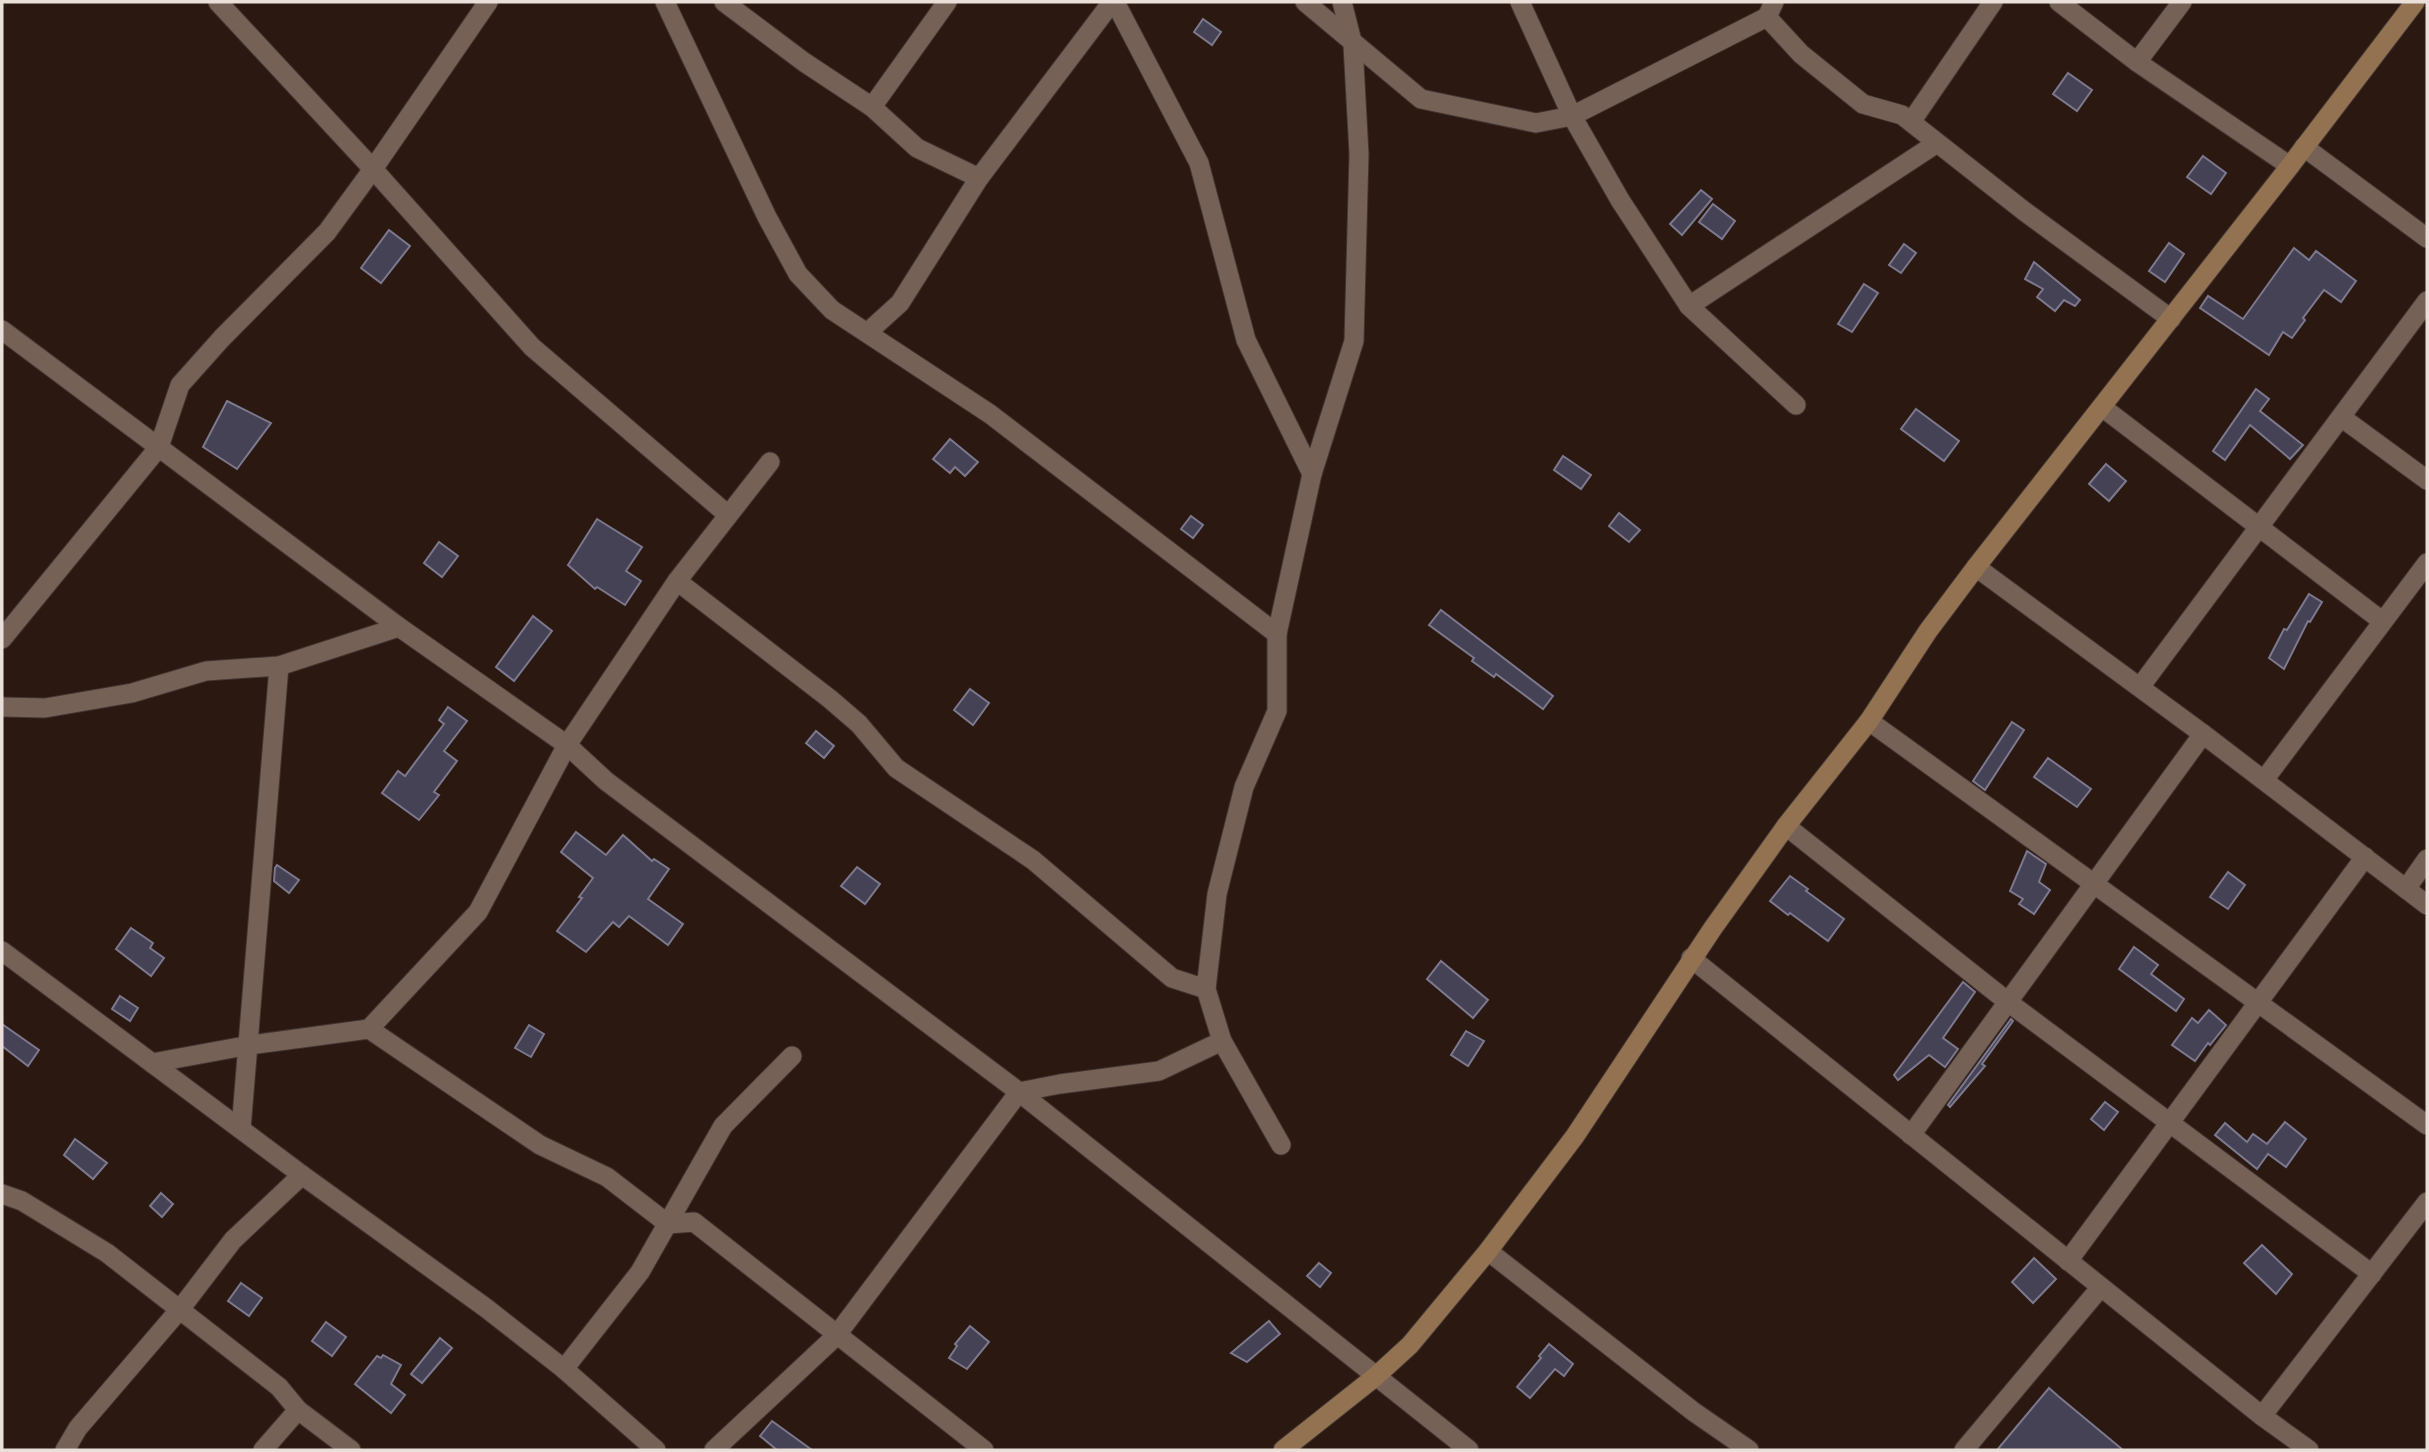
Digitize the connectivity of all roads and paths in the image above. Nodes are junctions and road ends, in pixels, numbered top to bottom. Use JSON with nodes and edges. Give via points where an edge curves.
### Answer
{"nodes":[{"id":1,"x":218,"y":2,"type":"edge"},
{"id":2,"x":488,"y":2,"type":"edge"},
{"id":3,"x":665,"y":2,"type":"edge"},
{"id":4,"x":724,"y":2,"type":"edge"},
{"id":5,"x":947,"y":2,"type":"edge"},
{"id":6,"x":1114,"y":2,"type":"edge"},
{"id":7,"x":1306,"y":2,"type":"edge"},
{"id":8,"x":1342,"y":2,"type":"edge"},
{"id":9,"x":1520,"y":2,"type":"edge"},
{"id":10,"x":1993,"y":2,"type":"edge"},
{"id":11,"x":2059,"y":2,"type":"edge"},
{"id":12,"x":2182,"y":2,"type":"edge"},
{"id":13,"x":2414,"y":2,"type":"edge"},
{"id":14,"x":1771,"y":10,"type":"edge"},
{"id":15,"x":1353,"y":44,"type":"junction"},
{"id":16,"x":2137,"y":62,"type":"junction"},
{"id":17,"x":872,"y":107,"type":"junction"},
{"id":18,"x":1572,"y":116,"type":"junction"},
{"id":19,"x":1911,"y":122,"type":"junction"},
{"id":20,"x":1937,"y":142,"type":"junction"},
{"id":21,"x":2304,"y":148,"type":"junction"},
{"id":22,"x":2290,"y":166,"type":"junction"},
{"id":23,"x":373,"y":169,"type":"junction"},
{"id":24,"x":979,"y":178,"type":"junction"},
{"id":25,"x":2427,"y":238,"type":"edge"},
{"id":26,"x":2427,"y":301,"type":"edge"},
{"id":27,"x":1689,"y":306,"type":"junction"},
{"id":28,"x":2171,"y":319,"type":"junction"},
{"id":29,"x":2,"y":330,"type":"edge"},
{"id":30,"x":868,"y":332,"type":"junction"},
{"id":31,"x":1796,"y":405,"type":"dead end"},
{"id":32,"x":2102,"y":407,"type":"junction"},
{"id":33,"x":2341,"y":417,"type":"junction"},
{"id":34,"x":159,"y":447,"type":"junction"},
{"id":35,"x":770,"y":461,"type":"dead end"},
{"id":36,"x":1312,"y":474,"type":"junction"},
{"id":37,"x":2427,"y":480,"type":"edge"},
{"id":38,"x":728,"y":514,"type":"junction"},
{"id":39,"x":2259,"y":528,"type":"junction"},
{"id":40,"x":2427,"y":563,"type":"edge"},
{"id":41,"x":1976,"y":567,"type":"junction"},
{"id":42,"x":677,"y":581,"type":"junction"},
{"id":43,"x":2382,"y":621,"type":"junction"},
{"id":44,"x":399,"y":627,"type":"junction"},
{"id":45,"x":1277,"y":634,"type":"junction"},
{"id":46,"x":2,"y":639,"type":"edge"},
{"id":47,"x":279,"y":666,"type":"junction"},
{"id":48,"x":2140,"y":687,"type":"junction"},
{"id":49,"x":2,"y":707,"type":"edge"},
{"id":50,"x":1869,"y":721,"type":"junction"},
{"id":51,"x":2203,"y":734,"type":"junction"},
{"id":52,"x":567,"y":745,"type":"junction"},
{"id":53,"x":2264,"y":780,"type":"junction"},
{"id":54,"x":1786,"y":826,"type":"junction"},
{"id":55,"x":2365,"y":857,"type":"junction"},
{"id":56,"x":2427,"y":859,"type":"edge"},
{"id":57,"x":2094,"y":884,"type":"junction"},
{"id":58,"x":2406,"y":889,"type":"junction"},
{"id":59,"x":2427,"y":905,"type":"edge"},
{"id":60,"x":2,"y":951,"type":"edge"},
{"id":61,"x":1691,"y":958,"type":"junction"},
{"id":62,"x":1206,"y":989,"type":"junction"},
{"id":63,"x":2008,"y":1002,"type":"junction"},
{"id":64,"x":2258,"y":1002,"type":"junction"},
{"id":65,"x":369,"y":1029,"type":"junction"},
{"id":66,"x":1222,"y":1041,"type":"junction"},
{"id":67,"x":250,"y":1045,"type":"junction"},
{"id":68,"x":792,"y":1056,"type":"dead end"},
{"id":69,"x":152,"y":1063,"type":"junction"},
{"id":70,"x":1019,"y":1092,"type":"junction"},
{"id":71,"x":2170,"y":1123,"type":"junction"},
{"id":72,"x":2427,"y":1125,"type":"edge"},
{"id":73,"x":241,"y":1129,"type":"junction"},
{"id":74,"x":1911,"y":1135,"type":"junction"},
{"id":75,"x":1281,"y":1145,"type":"dead end"},
{"id":76,"x":302,"y":1175,"type":"junction"},
{"id":77,"x":2,"y":1194,"type":"edge"},
{"id":78,"x":22,"y":1200,"type":"junction"},
{"id":79,"x":2427,"y":1202,"type":"edge"},
{"id":80,"x":2,"y":1209,"type":"edge"},
{"id":81,"x":668,"y":1224,"type":"junction"},
{"id":82,"x":1488,"y":1251,"type":"junction"},
{"id":83,"x":2068,"y":1261,"type":"junction"},
{"id":84,"x":2372,"y":1274,"type":"junction"},
{"id":85,"x":2101,"y":1287,"type":"junction"},
{"id":86,"x":180,"y":1308,"type":"junction"},
{"id":87,"x":836,"y":1336,"type":"junction"},
{"id":88,"x":564,"y":1369,"type":"junction"},
{"id":89,"x":1375,"y":1377,"type":"junction"},
{"id":90,"x":298,"y":1410,"type":"junction"},
{"id":91,"x":2262,"y":1416,"type":"junction"},
{"id":92,"x":65,"y":1450,"type":"edge"},
{"id":93,"x":263,"y":1450,"type":"edge"},
{"id":94,"x":351,"y":1450,"type":"edge"},
{"id":95,"x":656,"y":1450,"type":"edge"},
{"id":96,"x":714,"y":1450,"type":"edge"},
{"id":97,"x":984,"y":1450,"type":"edge"},
{"id":98,"x":1283,"y":1450,"type":"edge"},
{"id":99,"x":1469,"y":1450,"type":"edge"},
{"id":100,"x":1749,"y":1450,"type":"edge"},
{"id":101,"x":1964,"y":1450,"type":"edge"},
{"id":102,"x":2309,"y":1450,"type":"edge"}],
"edges":[{"from":1,"to":23,"type":"street"},
{"from":2,"to":23,"type":"street"},
{"from":3,"to":30,"type":"street","via":[[798,274],[832,310]]},
{"from":4,"to":17,"type":"street"},
{"from":5,"to":17,"type":"street"},
{"from":6,"to":24,"type":"street"},
{"from":6,"to":36,"type":"street","via":[[1199,163],[1246,340]]},
{"from":7,"to":15,"type":"street"},
{"from":8,"to":15,"type":"street"},
{"from":9,"to":18,"type":"street"},
{"from":10,"to":19,"type":"street"},
{"from":11,"to":16,"type":"street"},
{"from":12,"to":16,"type":"street"},
{"from":13,"to":21,"type":"main road"},
{"from":14,"to":18,"type":"street"},
{"from":14,"to":19,"type":"street","via":[[1801,54],[1863,104]]},
{"from":15,"to":18,"type":"street","via":[[1421,99],[1536,123]]},
{"from":15,"to":36,"type":"street","via":[[1359,155],[1354,341]]},
{"from":16,"to":22,"type":"street"},
{"from":17,"to":24,"type":"street","via":[[917,148]]},
{"from":18,"to":27,"type":"street"},
{"from":19,"to":20,"type":"street"},
{"from":20,"to":27,"type":"street"},
{"from":20,"to":28,"type":"street"},
{"from":21,"to":22,"type":"main road"},
{"from":21,"to":25,"type":"street"},
{"from":22,"to":28,"type":"main road"},
{"from":23,"to":34,"type":"street","via":[[327,232],[180,385]]},
{"from":23,"to":38,"type":"street","via":[[532,347]]},
{"from":24,"to":30,"type":"street","via":[[900,303]]},
{"from":26,"to":33,"type":"street"},
{"from":27,"to":31,"type":"street"},
{"from":28,"to":32,"type":"main road"},
{"from":29,"to":34,"type":"street"},
{"from":30,"to":45,"type":"street","via":[[990,414]]},
{"from":32,"to":39,"type":"street"},
{"from":32,"to":41,"type":"main road"},
{"from":33,"to":37,"type":"street"},
{"from":33,"to":39,"type":"street"},
{"from":34,"to":44,"type":"street"},
{"from":34,"to":46,"type":"street"},
{"from":35,"to":38,"type":"street"},
{"from":36,"to":45,"type":"street"},
{"from":38,"to":42,"type":"street"},
{"from":39,"to":43,"type":"street"},
{"from":39,"to":48,"type":"street"},
{"from":40,"to":43,"type":"street"},
{"from":41,"to":48,"type":"street"},
{"from":41,"to":50,"type":"main road"},
{"from":42,"to":52,"type":"street"},
{"from":42,"to":62,"type":"street","via":[[830,699],[859,724],[896,768],[1033,860],[1172,978]]},
{"from":43,"to":53,"type":"street"},
{"from":44,"to":47,"type":"street"},
{"from":44,"to":52,"type":"street"},
{"from":45,"to":62,"type":"street","via":[[1277,711],[1244,787],[1217,894]]},
{"from":47,"to":49,"type":"street","via":[[206,671],[132,694],[45,708]]},
{"from":47,"to":67,"type":"street"},
{"from":48,"to":51,"type":"street"},
{"from":50,"to":54,"type":"main road"},
{"from":50,"to":57,"type":"street"},
{"from":51,"to":53,"type":"street"},
{"from":51,"to":57,"type":"street"},
{"from":52,"to":65,"type":"street","via":[[478,912]]},
{"from":52,"to":70,"type":"street","via":[[606,781]]},
{"from":53,"to":55,"type":"street"},
{"from":54,"to":61,"type":"main road"},
{"from":54,"to":63,"type":"street"},
{"from":55,"to":58,"type":"street"},
{"from":55,"to":64,"type":"street"},
{"from":56,"to":58,"type":"street"},
{"from":57,"to":63,"type":"street"},
{"from":57,"to":64,"type":"street"},
{"from":58,"to":59,"type":"street"},
{"from":60,"to":69,"type":"street"},
{"from":61,"to":74,"type":"street"},
{"from":61,"to":82,"type":"main road","via":[[1575,1136]]},
{"from":62,"to":66,"type":"street"},
{"from":63,"to":71,"type":"street"},
{"from":63,"to":74,"type":"street"},
{"from":64,"to":71,"type":"street"},
{"from":64,"to":72,"type":"street"},
{"from":65,"to":67,"type":"street"},
{"from":65,"to":81,"type":"street","via":[[540,1145],[607,1177]]},
{"from":66,"to":70,"type":"street","via":[[1159,1071]]},
{"from":66,"to":75,"type":"street"},
{"from":67,"to":69,"type":"street"},
{"from":67,"to":73,"type":"street"},
{"from":68,"to":81,"type":"street","via":[[723,1126]]},
{"from":69,"to":73,"type":"street"},
{"from":70,"to":87,"type":"street"},
{"from":70,"to":89,"type":"street"},
{"from":71,"to":83,"type":"street"},
{"from":71,"to":84,"type":"street"},
{"from":73,"to":76,"type":"street"},
{"from":74,"to":83,"type":"street"},
{"from":76,"to":86,"type":"street","via":[[233,1240]]},
{"from":76,"to":88,"type":"street"},
{"from":77,"to":78,"type":"street"},
{"from":78,"to":80,"type":"street"},
{"from":78,"to":86,"type":"street","via":[[107,1253]]},
{"from":79,"to":84,"type":"street"},
{"from":81,"to":87,"type":"street","via":[[694,1222]]},
{"from":81,"to":88,"type":"street","via":[[639,1272]]},
{"from":82,"to":89,"type":"main road","via":[[1410,1345]]},
{"from":82,"to":100,"type":"street"},
{"from":83,"to":85,"type":"street"},
{"from":84,"to":91,"type":"street"},
{"from":85,"to":91,"type":"street"},
{"from":85,"to":101,"type":"street"},
{"from":86,"to":90,"type":"street","via":[[279,1387]]},
{"from":86,"to":92,"type":"street","via":[[78,1428]]},
{"from":87,"to":96,"type":"street"},
{"from":87,"to":97,"type":"street"},
{"from":88,"to":95,"type":"street"},
{"from":89,"to":98,"type":"main road"},
{"from":89,"to":99,"type":"street"},
{"from":90,"to":93,"type":"street"},
{"from":90,"to":94,"type":"street"},
{"from":91,"to":102,"type":"street"}]}
